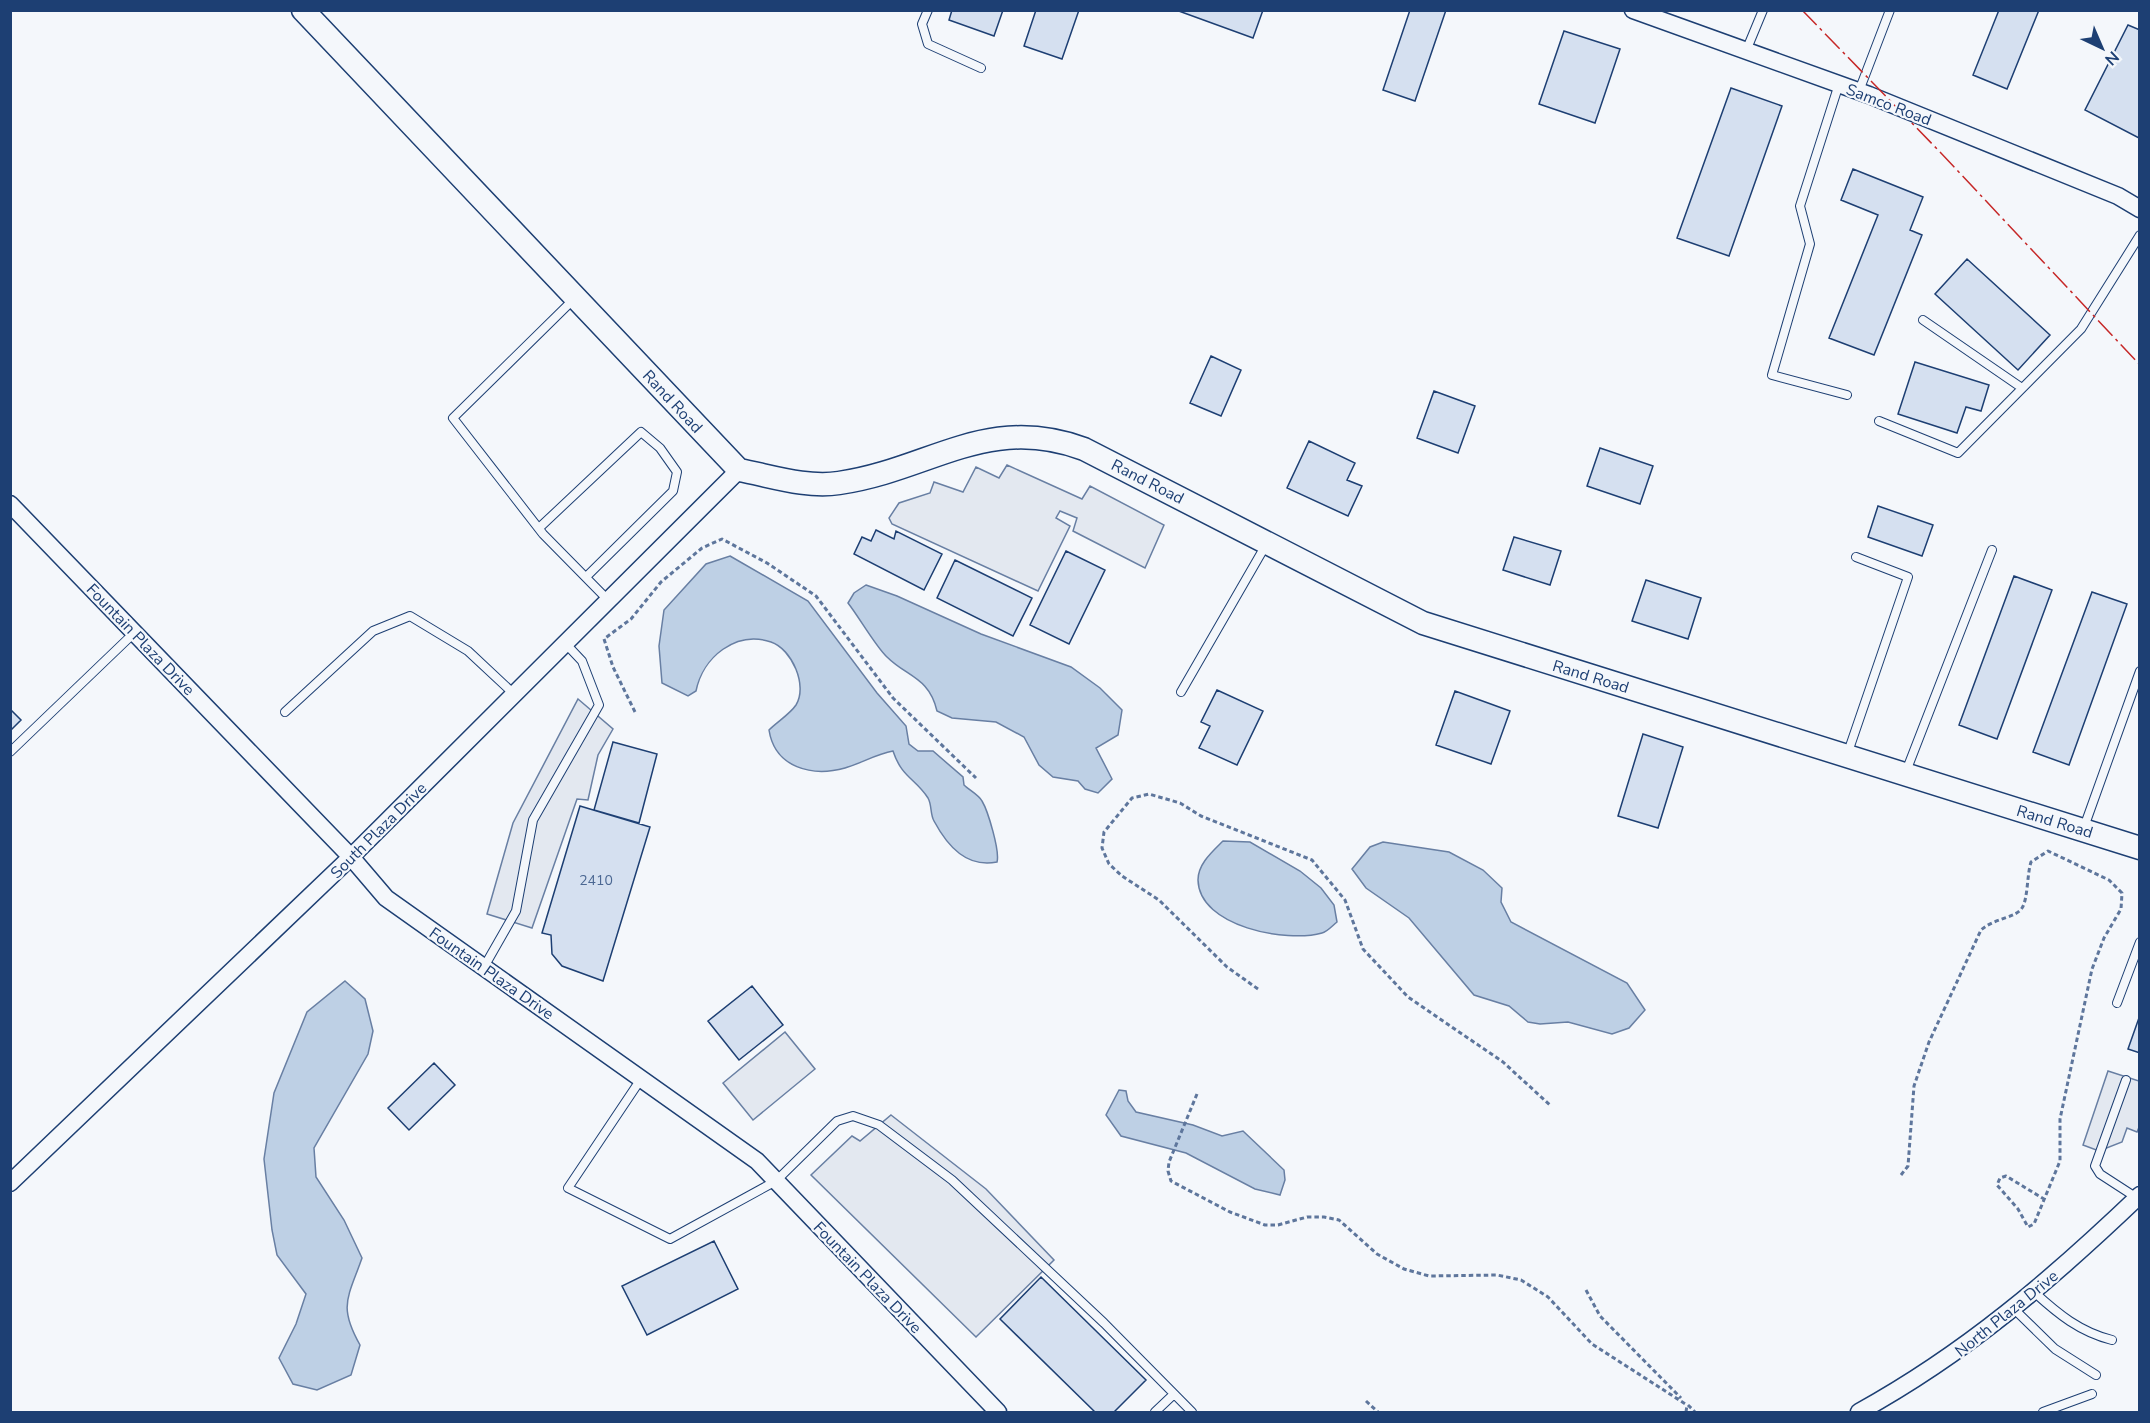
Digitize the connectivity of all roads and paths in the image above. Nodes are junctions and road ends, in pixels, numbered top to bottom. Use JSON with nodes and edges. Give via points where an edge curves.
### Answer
{"nodes":[{"id":1,"x":303,"y":10,"type":"edge"},
{"id":2,"x":928,"y":10,"type":"edge"},
{"id":3,"x":1633,"y":10,"type":"edge"},
{"id":4,"x":1763,"y":10,"type":"edge"},
{"id":5,"x":1890,"y":10,"type":"edge"},
{"id":6,"x":1746,"y":51,"type":"junction"},
{"id":7,"x":981,"y":68,"type":"dead end"},
{"id":8,"x":1839,"y":84,"type":"junction"},
{"id":9,"x":1858,"y":91,"type":"junction"},
{"id":10,"x":2139,"y":209,"type":"edge"},
{"id":11,"x":2139,"y":235,"type":"edge"},
{"id":12,"x":575,"y":297,"type":"junction"},
{"id":13,"x":1923,"y":320,"type":"dead end"},
{"id":14,"x":2022,"y":388,"type":"junction"},
{"id":15,"x":1847,"y":395,"type":"dead end"},
{"id":16,"x":1879,"y":422,"type":"dead end"},
{"id":17,"x":739,"y":470,"type":"junction"},
{"id":18,"x":10,"y":504,"type":"edge"},
{"id":19,"x":539,"y":528,"type":"junction"},
{"id":20,"x":1267,"y":543,"type":"junction"},
{"id":21,"x":1992,"y":550,"type":"dead end"},
{"id":22,"x":1856,"y":557,"type":"dead end"},
{"id":23,"x":586,"y":577,"type":"junction"},
{"id":24,"x":609,"y":600,"type":"junction"},
{"id":25,"x":134,"y":633,"type":"junction"},
{"id":26,"x":565,"y":643,"type":"junction"},
{"id":27,"x":2139,"y":671,"type":"edge"},
{"id":28,"x":1181,"y":692,"type":"dead end"},
{"id":29,"x":514,"y":694,"type":"junction"},
{"id":30,"x":285,"y":712,"type":"dead end"},
{"id":31,"x":635,"y":712,"type":"dead end"},
{"id":32,"x":10,"y":752,"type":"edge"},
{"id":33,"x":1847,"y":756,"type":"junction"},
{"id":34,"x":1904,"y":774,"type":"junction"},
{"id":35,"x":976,"y":778,"type":"dead end"},
{"id":36,"x":2083,"y":830,"type":"junction"},
{"id":37,"x":2139,"y":848,"type":"edge"},
{"id":38,"x":351,"y":857,"type":"junction"},
{"id":39,"x":2139,"y":942,"type":"edge"},
{"id":40,"x":484,"y":967,"type":"junction"},
{"id":41,"x":1258,"y":989,"type":"dead end"},
{"id":42,"x":2117,"y":1003,"type":"dead end"},
{"id":43,"x":641,"y":1079,"type":"junction"},
{"id":44,"x":2126,"y":1080,"type":"dead end"},
{"id":45,"x":1197,"y":1094,"type":"dead end"},
{"id":46,"x":1551,"y":1106,"type":"dead end"},
{"id":47,"x":1901,"y":1175,"type":"dead end"},
{"id":48,"x":776,"y":1181,"type":"junction"},
{"id":49,"x":10,"y":1183,"type":"edge"},
{"id":50,"x":2138,"y":1197,"type":"edge"},
{"id":51,"x":2044,"y":1199,"type":"junction"},
{"id":52,"x":1586,"y":1290,"type":"dead end"},
{"id":53,"x":2034,"y":1292,"type":"junction"},
{"id":54,"x":2013,"y":1308,"type":"junction"},
{"id":55,"x":2112,"y":1340,"type":"dead end"},
{"id":56,"x":2096,"y":1375,"type":"dead end"},
{"id":57,"x":1174,"y":1394,"type":"junction"},
{"id":58,"x":2092,"y":1394,"type":"dead end"},
{"id":59,"x":1366,"y":1401,"type":"dead end"},
{"id":60,"x":1687,"y":1405,"type":"junction"},
{"id":61,"x":998,"y":1413,"type":"edge"},
{"id":62,"x":1155,"y":1413,"type":"edge"},
{"id":63,"x":1192,"y":1413,"type":"edge"},
{"id":64,"x":1378,"y":1413,"type":"edge"},
{"id":65,"x":1686,"y":1413,"type":"edge"},
{"id":66,"x":1695,"y":1413,"type":"edge"},
{"id":67,"x":1859,"y":1413,"type":"edge"},
{"id":68,"x":2043,"y":1413,"type":"edge"}],
"edges":[{"from":1,"to":12,"type":"street","name":"Rand Road"},
{"from":2,"to":7,"type":"lane","via":[[922,24],[928,44]]},
{"from":3,"to":6,"type":"street","name":"Samco Road"},
{"from":4,"to":6,"type":"lane"},
{"from":5,"to":9,"type":"lane"},
{"from":6,"to":8,"type":"street","name":"Samco Road"},
{"from":8,"to":9,"type":"street","name":"Samco Road"},
{"from":8,"to":15,"type":"lane","via":[[1800,206],[1810,244],[1772,375]]},
{"from":9,"to":10,"type":"street","name":"Samco Road","via":[[2118,196]]},
{"from":11,"to":14,"type":"lane","via":[[2081,329]]},
{"from":12,"to":17,"type":"street","name":"Rand Road"},
{"from":12,"to":19,"type":"lane","via":[[453,418]]},
{"from":13,"to":14,"type":"lane"},
{"from":14,"to":16,"type":"lane","via":[[1958,453]]},
{"from":17,"to":20,"type":"street","name":"Rand Road","via":[[801,482],[835,483],[866,478],[967,443],[997,437],[1057,439],[1083,448]]},
{"from":17,"to":24,"type":"street","name":"South Plaza Drive"},
{"from":18,"to":25,"type":"street","name":"Fountain Plaza Drive"},
{"from":19,"to":23,"type":"lane"},
{"from":19,"to":23,"type":"lane","via":[[641,432],[660,448],[677,472],[673,491]]},
{"from":20,"to":28,"type":"lane"},
{"from":20,"to":33,"type":"street","name":"Rand Road","via":[[1424,623]]},
{"from":21,"to":34,"type":"lane"},
{"from":22,"to":33,"type":"lane","via":[[1908,577]]},
{"from":23,"to":24,"type":"lane"},
{"from":24,"to":26,"type":"street","name":"South Plaza Drive"},
{"from":25,"to":32,"type":"lane"},
{"from":25,"to":38,"type":"street","name":"Fountain Plaza Drive"},
{"from":26,"to":29,"type":"street","name":"South Plaza Drive"},
{"from":26,"to":40,"type":"lane","via":[[582,661],[598,705],[533,820],[516,911]]},
{"from":27,"to":36,"type":"lane"},
{"from":29,"to":30,"type":"lane","via":[[468,651],[410,615],[373,631]]},
{"from":29,"to":38,"type":"street","name":"South Plaza Drive"},
{"from":31,"to":35,"type":"path","via":[[604,639],[631,619],[677,568],[702,548],[722,539],[816,596],[893,698]]},
{"from":33,"to":34,"type":"street","name":"Rand Road"},
{"from":34,"to":36,"type":"street","name":"Rand Road"},
{"from":36,"to":37,"type":"street","name":"Rand Road"},
{"from":38,"to":40,"type":"street","name":"Fountain Plaza Drive","via":[[386,898]]},
{"from":38,"to":49,"type":"street","name":"South Plaza Drive"},
{"from":39,"to":42,"type":"lane"},
{"from":40,"to":43,"type":"street","name":"Fountain Plaza Drive"},
{"from":41,"to":46,"type":"path","via":[[1227,967],[1160,900],[1109,864],[1102,848],[1104,832],[1132,798],[1149,794],[1180,803],[1201,816],[1312,860],[1345,900],[1363,949],[1392,980],[1436,1018],[1503,1062]]},
{"from":43,"to":48,"type":"street","name":"Fountain Plaza Drive","via":[[757,1161]]},
{"from":43,"to":48,"type":"lane","via":[[568,1188],[670,1239]]},
{"from":44,"to":50,"type":"lane","via":[[2095,1166],[2100,1174]]},
{"from":45,"to":60,"type":"path","via":[[1173,1153],[1168,1171],[1171,1181],[1230,1212],[1265,1225],[1307,1217],[1339,1220],[1377,1254],[1404,1269],[1429,1276],[1497,1275],[1521,1280],[1548,1297],[1592,1344]]},
{"from":47,"to":51,"type":"path","via":[[1908,1166],[1914,1086],[1929,1042],[1981,930],[1990,921],[2017,913],[2024,906],[2031,862],[2048,851],[2109,880],[2122,893],[2121,909],[2092,969],[2060,1119],[2060,1161]]},
{"from":48,"to":57,"type":"lane","via":[[837,1121],[853,1116],[879,1125],[952,1180]]},
{"from":48,"to":61,"type":"street","name":"Fountain Plaza Drive"},
{"from":50,"to":53,"type":"street","name":"North Plaza Drive"},
{"from":51,"to":51,"type":"path","via":[[2034,1224],[2028,1227],[1997,1185],[2006,1176]]},
{"from":52,"to":60,"type":"path","via":[[1600,1316]]},
{"from":53,"to":54,"type":"street","name":"North Plaza Drive"},
{"from":53,"to":55,"type":"lane","via":[[2070,1322],[2094,1336]]},
{"from":54,"to":56,"type":"lane","via":[[2055,1349]]},
{"from":54,"to":67,"type":"street","name":"North Plaza Drive","via":[[1966,1347]]},
{"from":57,"to":62,"type":"lane"},
{"from":57,"to":63,"type":"lane"},
{"from":58,"to":68,"type":"lane"},
{"from":59,"to":64,"type":"path"},
{"from":60,"to":65,"type":"path"},
{"from":60,"to":66,"type":"path"}]}
